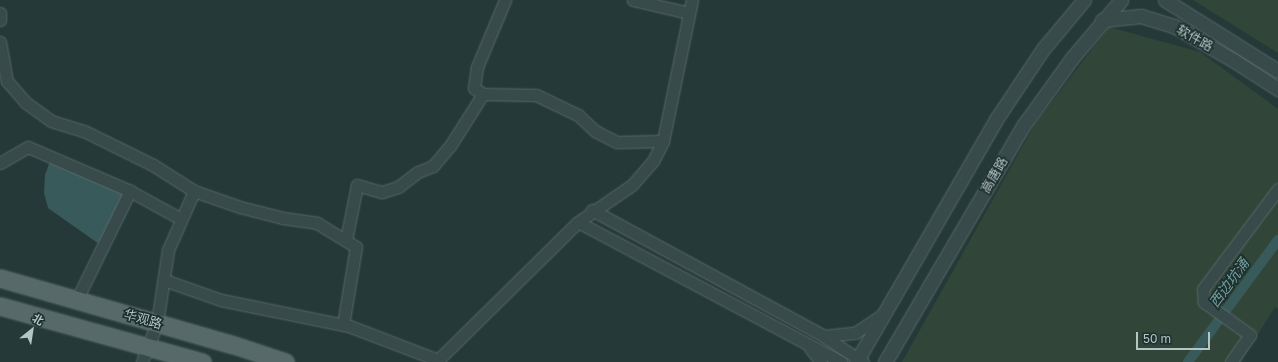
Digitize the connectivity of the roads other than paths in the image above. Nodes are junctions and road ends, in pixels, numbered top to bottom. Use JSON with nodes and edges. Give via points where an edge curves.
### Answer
{"nodes":[{"id":1,"x":505,"y":0,"type":"edge"},
{"id":2,"x":633,"y":0,"type":"edge"},
{"id":3,"x":692,"y":0,"type":"edge"},
{"id":4,"x":1084,"y":0,"type":"edge"},
{"id":5,"x":1121,"y":0,"type":"edge"},
{"id":6,"x":1165,"y":0,"type":"edge"},
{"id":7,"x":0,"y":13,"type":"edge"},
{"id":8,"x":689,"y":13,"type":"junction"},
{"id":9,"x":0,"y":20,"type":"edge"},
{"id":10,"x":1102,"y":20,"type":"junction"},
{"id":11,"x":1207,"y":28,"type":"junction"},
{"id":12,"x":1200,"y":40,"type":"junction"},
{"id":13,"x":0,"y":42,"type":"edge"},
{"id":14,"x":1278,"y":71,"type":"edge"},
{"id":15,"x":1278,"y":90,"type":"edge"},
{"id":16,"x":484,"y":94,"type":"junction"},
{"id":17,"x":663,"y":141,"type":"junction"},
{"id":18,"x":0,"y":163,"type":"edge"},
{"id":19,"x":1278,"y":189,"type":"edge"},
{"id":20,"x":130,"y":191,"type":"junction"},
{"id":21,"x":194,"y":191,"type":"junction"},
{"id":22,"x":592,"y":210,"type":"junction"},
{"id":23,"x":181,"y":219,"type":"junction"},
{"id":24,"x":578,"y":222,"type":"junction"},
{"id":25,"x":346,"y":240,"type":"junction"},
{"id":26,"x":0,"y":278,"type":"edge"},
{"id":27,"x":164,"y":280,"type":"junction"},
{"id":28,"x":76,"y":301,"type":"junction"},
{"id":29,"x":0,"y":306,"type":"edge"},
{"id":30,"x":885,"y":313,"type":"junction"},
{"id":31,"x":157,"y":323,"type":"junction"},
{"id":32,"x":343,"y":325,"type":"junction"},
{"id":33,"x":822,"y":335,"type":"junction"},
{"id":34,"x":803,"y":342,"type":"junction"},
{"id":35,"x":149,"y":347,"type":"junction"},
{"id":36,"x":859,"y":360,"type":"edge"},
{"id":37,"x":437,"y":361,"type":"edge"},
{"id":38,"x":142,"y":362,"type":"edge"},
{"id":39,"x":202,"y":362,"type":"edge"},
{"id":40,"x":285,"y":362,"type":"edge"},
{"id":41,"x":822,"y":362,"type":"edge"},
{"id":42,"x":841,"y":362,"type":"edge"},
{"id":43,"x":885,"y":362,"type":"edge"},
{"id":44,"x":1231,"y":362,"type":"edge"}],
"edges":[{"from":1,"to":16,"type":"street","via":[[477,67],[474,88]]},
{"from":2,"to":8,"type":"street"},
{"from":3,"to":8,"type":"street"},
{"from":4,"to":30,"type":"street","name":"高唐路","via":[[1043,49],[1012,95]]},
{"from":5,"to":10,"type":"street","name":"高唐路"},
{"from":6,"to":11,"type":"street","name":"软件路"},
{"from":7,"to":9,"type":"street"},
{"from":8,"to":17,"type":"street"},
{"from":10,"to":12,"type":"street","name":"软件路","via":[[1126,16],[1155,19]]},
{"from":10,"to":43,"type":"street","name":"高唐路","via":[[1051,85],[1023,126]]},
{"from":11,"to":12,"type":"street"},
{"from":11,"to":14,"type":"street","name":"软件路"},
{"from":12,"to":15,"type":"street","name":"软件路"},
{"from":13,"to":21,"type":"street","via":[[7,81],[24,102],[50,121],[98,137],[153,165]]},
{"from":16,"to":17,"type":"street","via":[[536,95],[578,115],[596,131],[617,142]]},
{"from":16,"to":25,"type":"street","via":[[450,146],[433,166],[382,192],[357,186]]},
{"from":17,"to":22,"type":"street","via":[[653,161],[632,185]]},
{"from":18,"to":20,"type":"street","via":[[28,147]]},
{"from":19,"to":44,"type":"street","via":[[1203,289],[1205,303],[1250,335]]},
{"from":20,"to":23,"type":"street"},
{"from":20,"to":28,"type":"street"},
{"from":21,"to":23,"type":"street"},
{"from":21,"to":25,"type":"street","via":[[247,209],[317,223]]},
{"from":22,"to":24,"type":"street"},
{"from":22,"to":33,"type":"street"},
{"from":23,"to":27,"type":"street","via":[[168,250]]},
{"from":24,"to":34,"type":"street"},
{"from":24,"to":37,"type":"street"},
{"from":25,"to":32,"type":"street","via":[[356,246]]},
{"from":26,"to":28,"type":"main road","name":"华观路"},
{"from":27,"to":31,"type":"street"},
{"from":27,"to":32,"type":"street","via":[[221,300]]},
{"from":28,"to":31,"type":"main road","name":"华观路"},
{"from":29,"to":35,"type":"main road","name":"华观路"},
{"from":30,"to":33,"type":"street","via":[[855,333]]},
{"from":30,"to":36,"type":"street","name":"高唐路"},
{"from":31,"to":35,"type":"street"},
{"from":31,"to":40,"type":"main road","name":"华观路"},
{"from":32,"to":37,"type":"street","via":[[391,340]]},
{"from":33,"to":36,"type":"street"},
{"from":34,"to":41,"type":"street"},
{"from":34,"to":42,"type":"street"},
{"from":35,"to":38,"type":"street"},
{"from":35,"to":39,"type":"main road","name":"华观路"}]}
